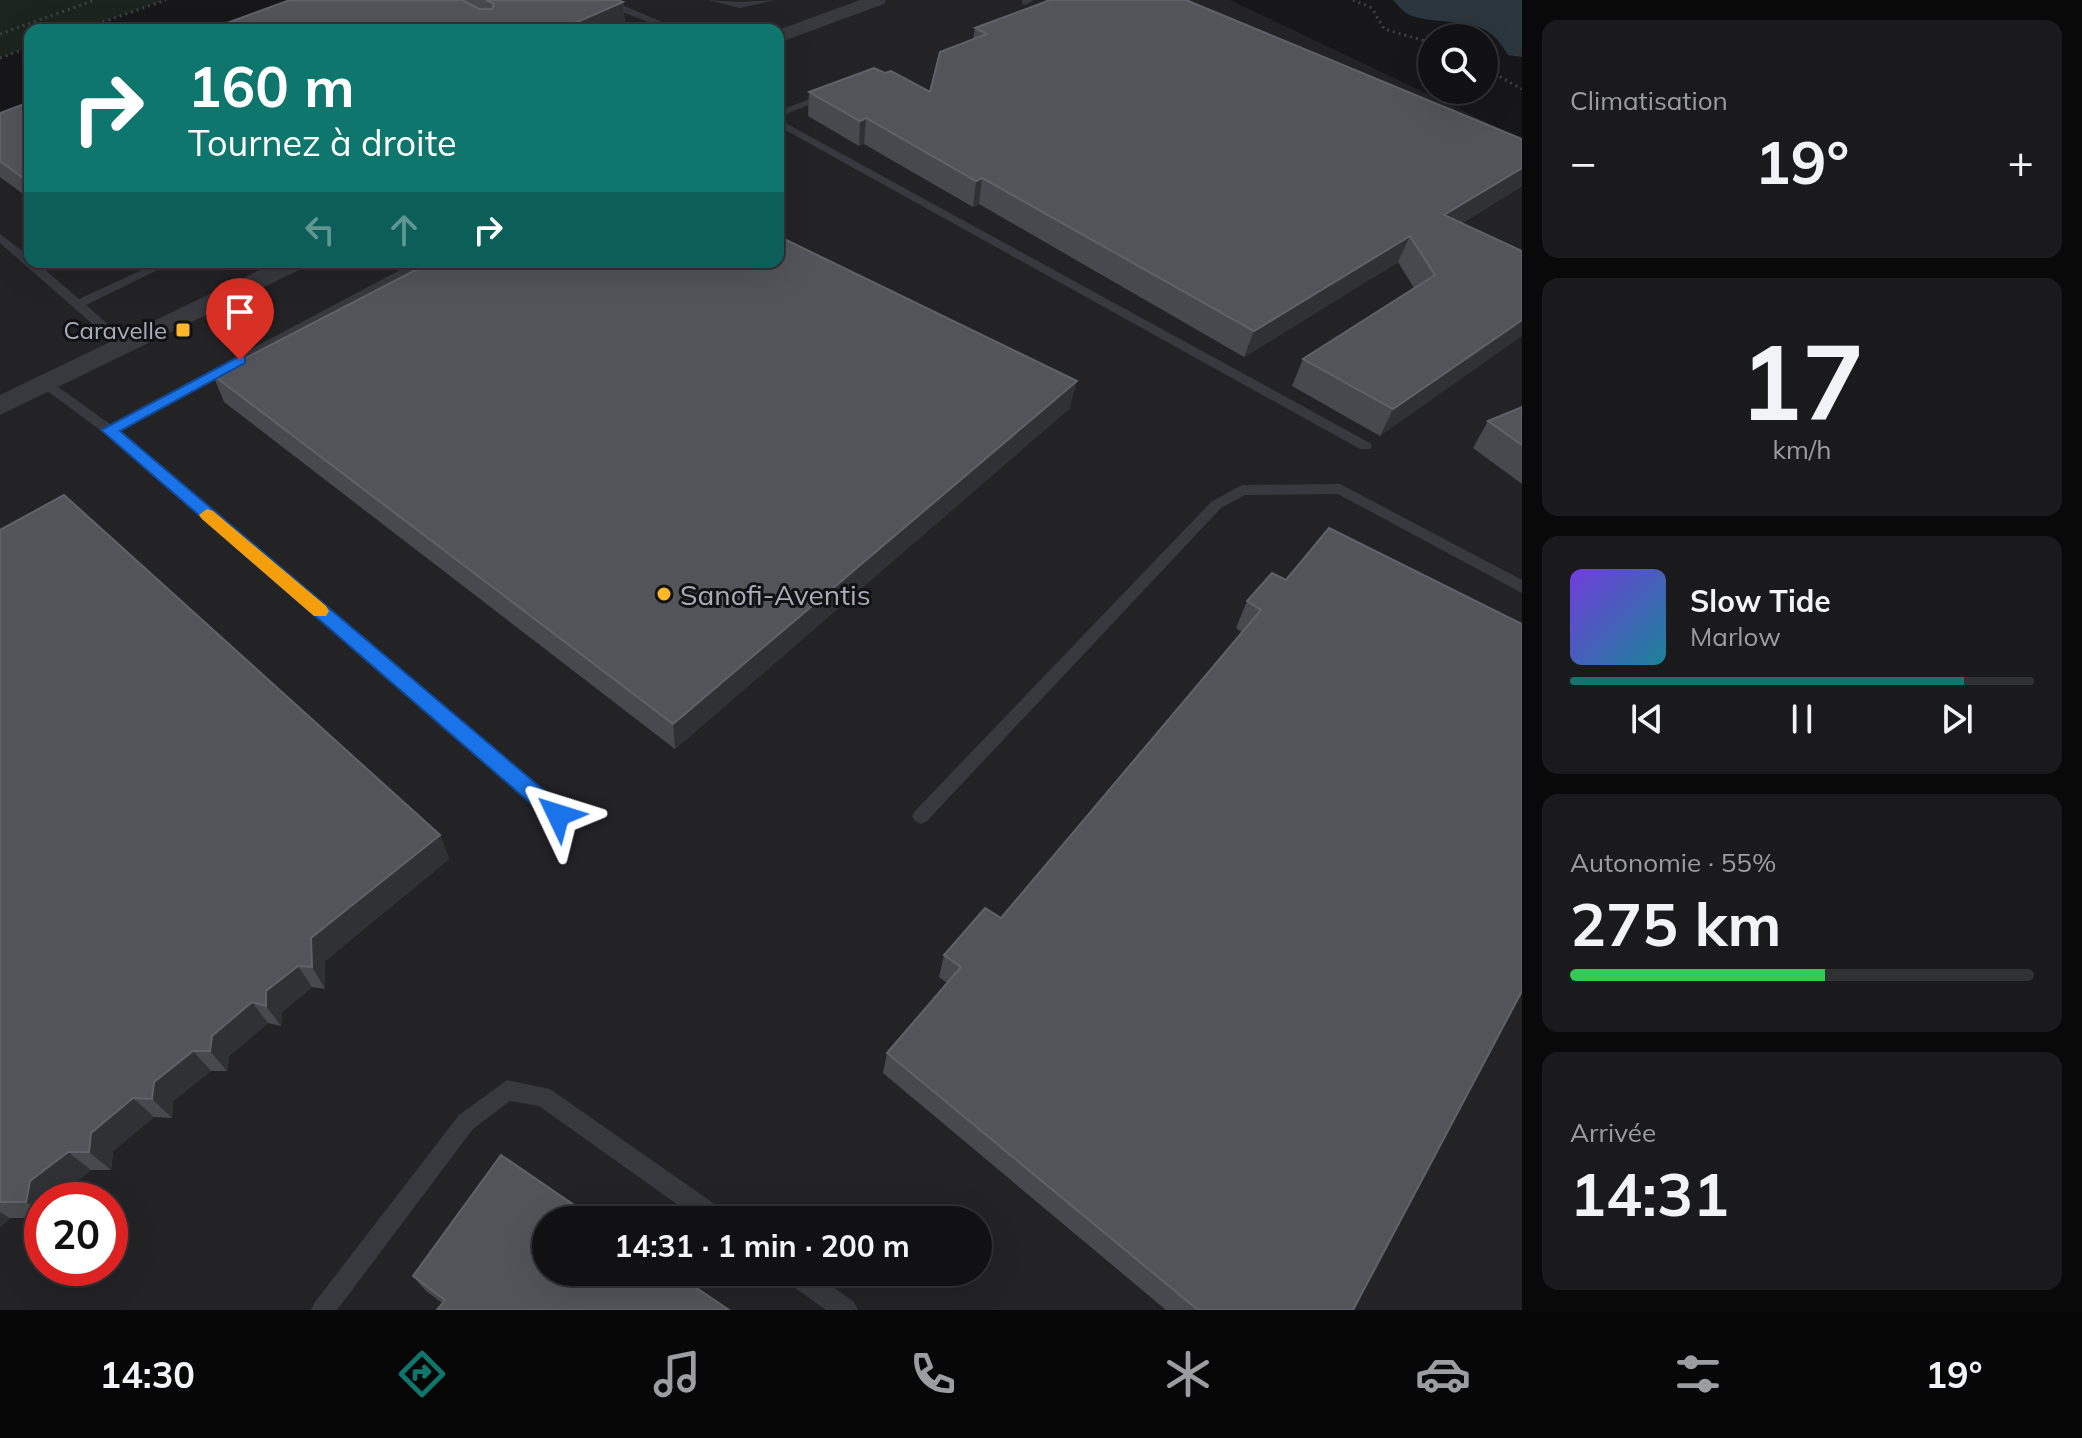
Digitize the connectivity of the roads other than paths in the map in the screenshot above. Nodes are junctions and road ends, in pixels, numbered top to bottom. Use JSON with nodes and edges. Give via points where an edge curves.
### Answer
{"nodes":[{"id":1,"x":617,"y":0,"type":"edge"},
{"id":2,"x":712,"y":0,"type":"edge"},
{"id":3,"x":772,"y":0,"type":"edge"},
{"id":4,"x":877,"y":0,"type":"edge"},
{"id":5,"x":662,"y":24,"type":"edge"},
{"id":6,"x":784,"y":35,"type":"edge"},
{"id":7,"x":840,"y":91,"type":"edge"},
{"id":8,"x":784,"y":112,"type":"edge"},
{"id":9,"x":784,"y":125,"type":"edge"},
{"id":10,"x":0,"y":237,"type":"edge"},
{"id":11,"x":24,"y":258,"type":"edge"},
{"id":12,"x":35,"y":268,"type":"edge"},
{"id":13,"x":155,"y":268,"type":"edge"},
{"id":14,"x":284,"y":268,"type":"edge"},
{"id":15,"x":413,"y":268,"type":"edge"},
{"id":16,"x":77,"y":305,"type":"junction"},
{"id":17,"x":125,"y":346,"type":"junction"},
{"id":18,"x":45,"y":384,"type":"junction"},
{"id":19,"x":0,"y":406,"type":"edge"},
{"id":20,"x":109,"y":430,"type":"junction"},
{"id":21,"x":1365,"y":446,"type":"dead end"},
{"id":22,"x":1522,"y":587,"type":"edge"},
{"id":23,"x":558,"y":815,"type":"dead end"},
{"id":24,"x":921,"y":816,"type":"dead end"},
{"id":25,"x":698,"y":1206,"type":"edge"},
{"id":26,"x":812,"y":1286,"type":"edge"},
{"id":27,"x":323,"y":1310,"type":"edge"},
{"id":28,"x":846,"y":1310,"type":"edge"}],
"edges":[{"from":1,"to":5,"type":"lane","via":[[620,8]]},
{"from":2,"to":3,"type":"lane","via":[[740,5]]},
{"from":4,"to":6,"type":"street"},
{"from":7,"to":8,"type":"lane"},
{"from":9,"to":21,"type":"lane"},
{"from":10,"to":11,"type":"lane"},
{"from":12,"to":16,"type":"lane"},
{"from":13,"to":16,"type":"lane"},
{"from":14,"to":17,"type":"street"},
{"from":15,"to":20,"type":"lane"},
{"from":16,"to":17,"type":"lane"},
{"from":17,"to":18,"type":"street"},
{"from":18,"to":19,"type":"street"},
{"from":18,"to":20,"type":"lane"},
{"from":20,"to":23,"type":"lane"},
{"from":22,"to":24,"type":"lane","via":[[1340,489],[1242,490],[1216,505]]},
{"from":25,"to":27,"type":"lane","via":[[543,1096],[507,1090],[466,1122]]},
{"from":26,"to":28,"type":"lane"}]}
